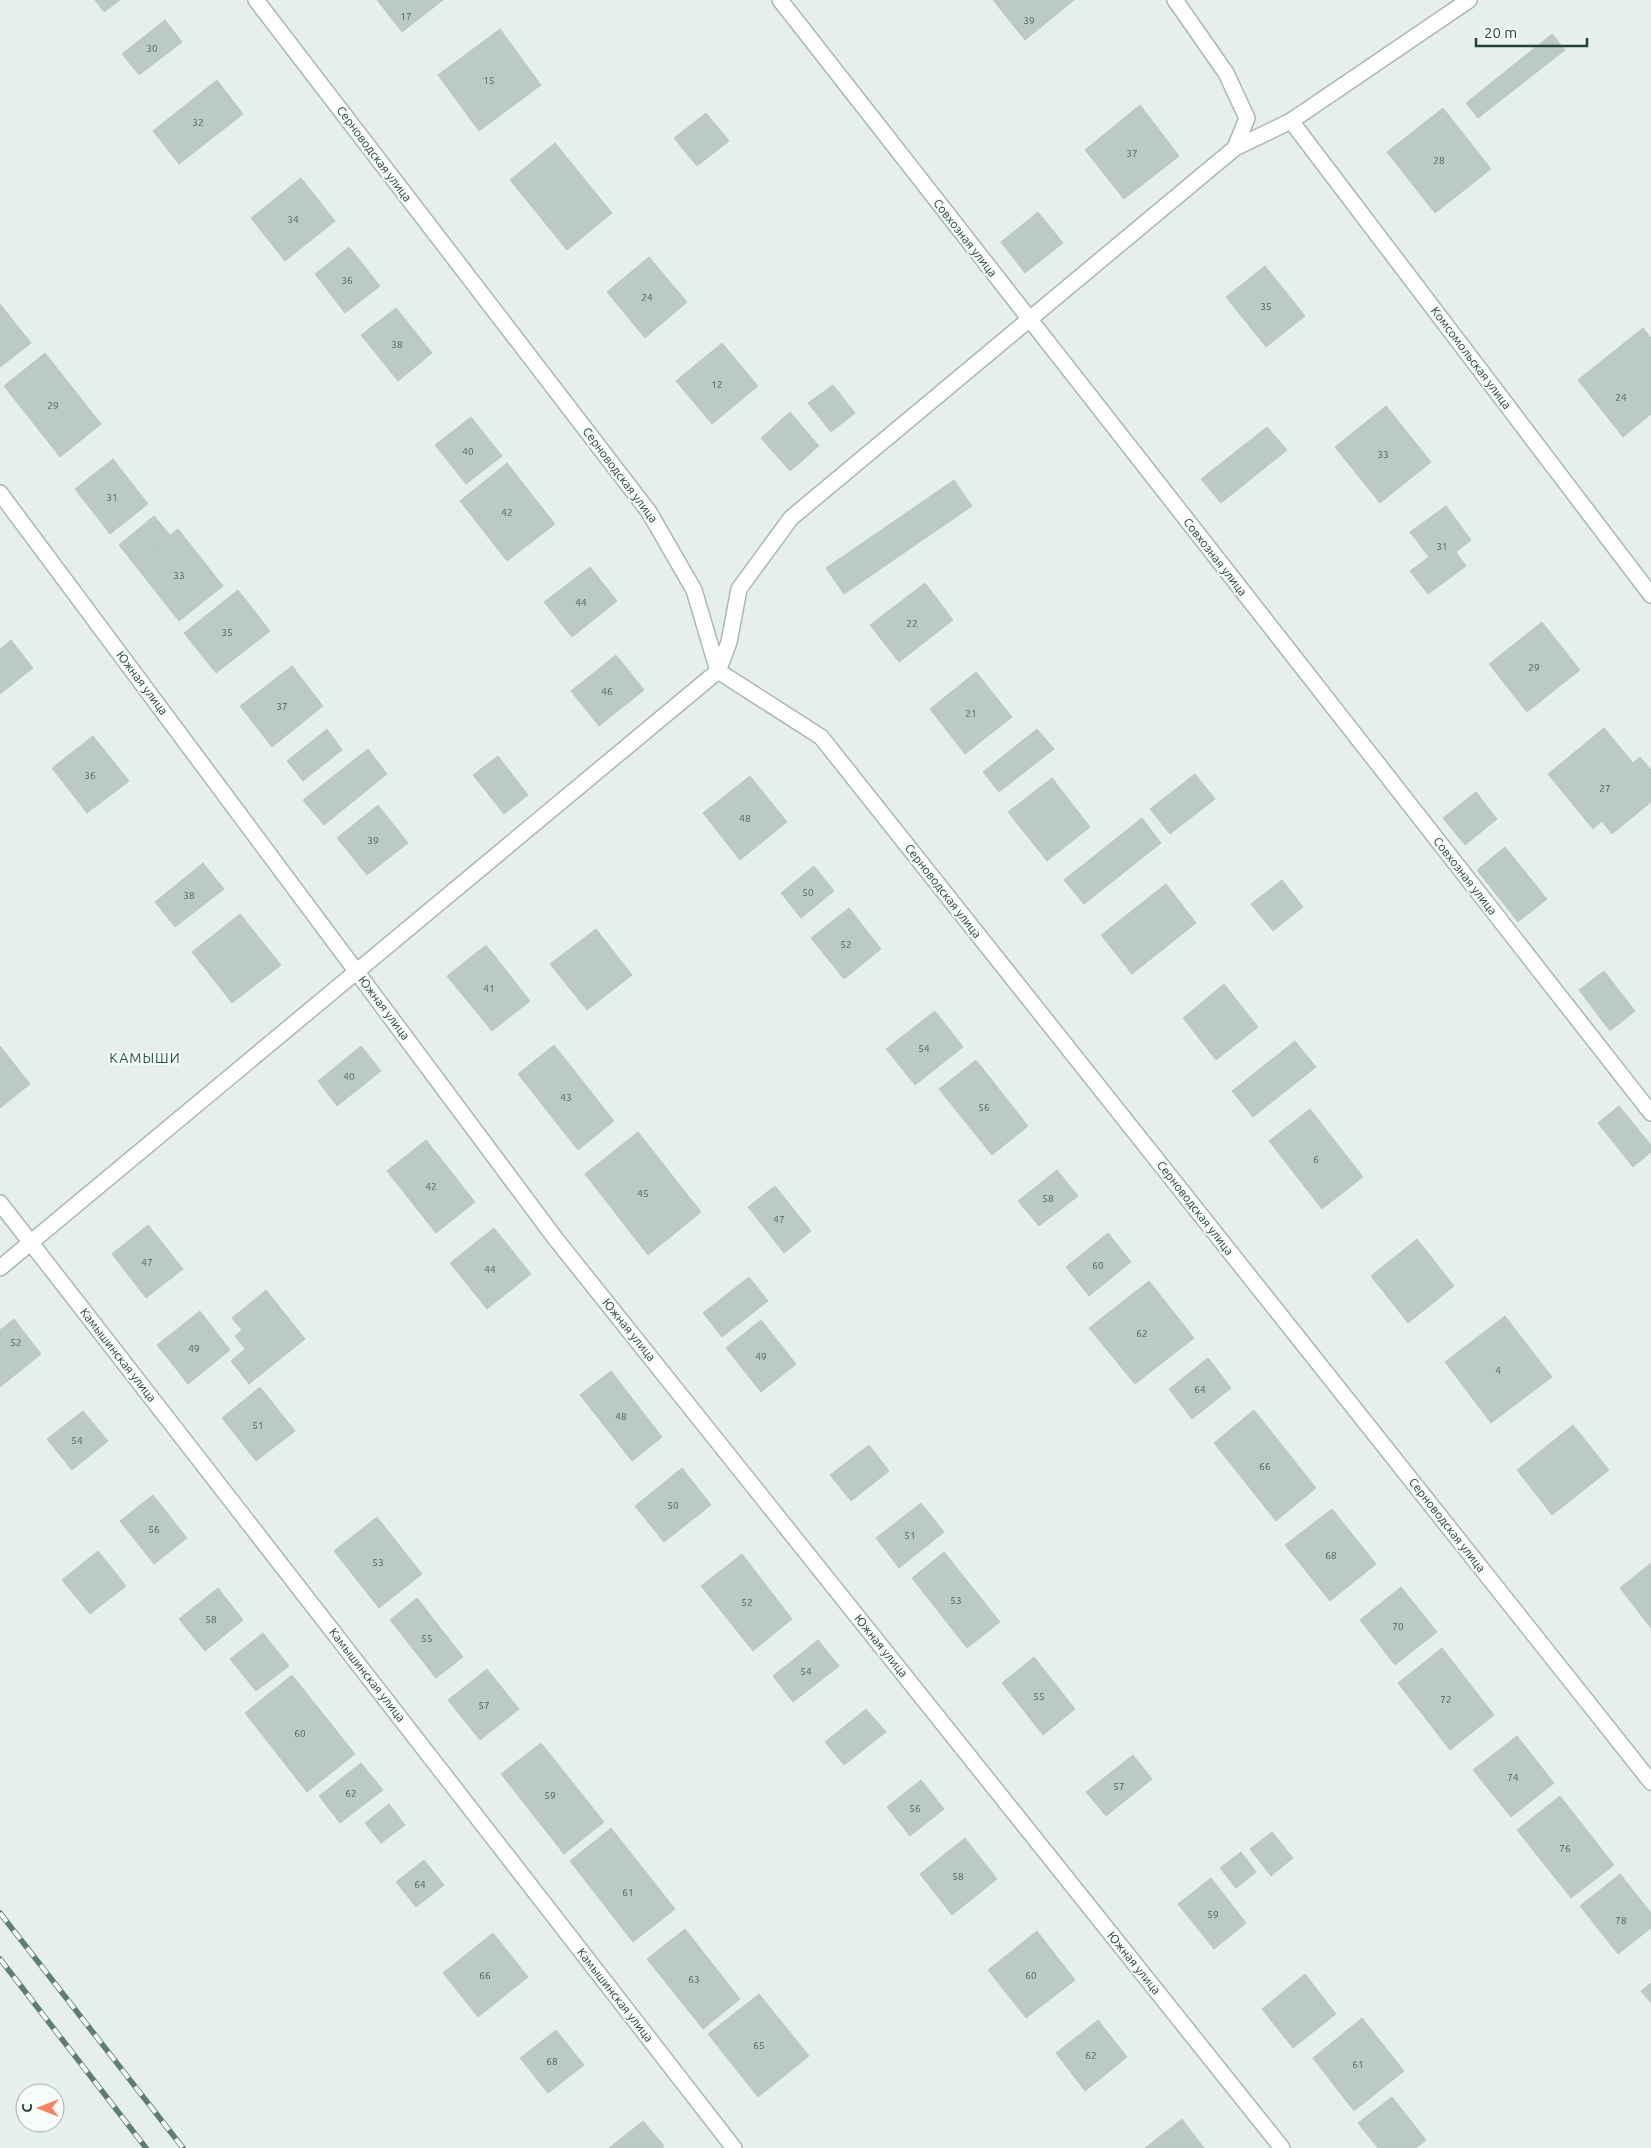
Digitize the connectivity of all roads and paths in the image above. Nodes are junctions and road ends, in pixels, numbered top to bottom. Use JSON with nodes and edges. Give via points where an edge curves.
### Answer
{"nodes":[{"id":1,"x":256,"y":0,"type":"edge"},
{"id":2,"x":780,"y":0,"type":"edge"},
{"id":3,"x":1175,"y":0,"type":"edge"},
{"id":4,"x":1468,"y":0,"type":"edge"},
{"id":5,"x":1291,"y":121,"type":"junction"},
{"id":6,"x":1235,"y":148,"type":"junction"},
{"id":7,"x":1029,"y":320,"type":"junction"},
{"id":8,"x":0,"y":493,"type":"edge"},
{"id":9,"x":1651,"y":595,"type":"edge"},
{"id":10,"x":718,"y":671,"type":"junction"},
{"id":11,"x":356,"y":971,"type":"junction"},
{"id":12,"x":1651,"y":1114,"type":"edge"},
{"id":13,"x":0,"y":1202,"type":"edge"},
{"id":14,"x":31,"y":1242,"type":"junction"},
{"id":15,"x":0,"y":1268,"type":"edge"},
{"id":16,"x":1651,"y":1782,"type":"edge"},
{"id":17,"x":734,"y":2148,"type":"edge"},
{"id":18,"x":1282,"y":2148,"type":"edge"}],
"edges":[{"from":1,"to":10,"type":"street","name":"Серноводская улица","via":[[650,512],[694,590]]},
{"from":2,"to":7,"type":"street","name":"Совхозная улица"},
{"from":3,"to":6,"type":"street","via":[[1226,73],[1247,118]]},
{"from":4,"to":5,"type":"street"},
{"from":5,"to":6,"type":"street"},
{"from":5,"to":9,"type":"street","name":"Комсомольская улица"},
{"from":6,"to":7,"type":"street"},
{"from":7,"to":10,"type":"street","via":[[791,518],[739,589],[729,642]]},
{"from":7,"to":12,"type":"street","name":"Совхозная улица"},
{"from":8,"to":11,"type":"street","name":"Южная улица"},
{"from":10,"to":11,"type":"street"},
{"from":10,"to":16,"type":"street","name":"Серноводская улица","via":[[821,737]]},
{"from":11,"to":14,"type":"street"},
{"from":11,"to":18,"type":"street","name":"Южная улица","via":[[555,1238]]},
{"from":13,"to":14,"type":"street","name":"Камышинская улица"},
{"from":14,"to":15,"type":"street"},
{"from":14,"to":17,"type":"street","name":"Камышинская улица"}]}
